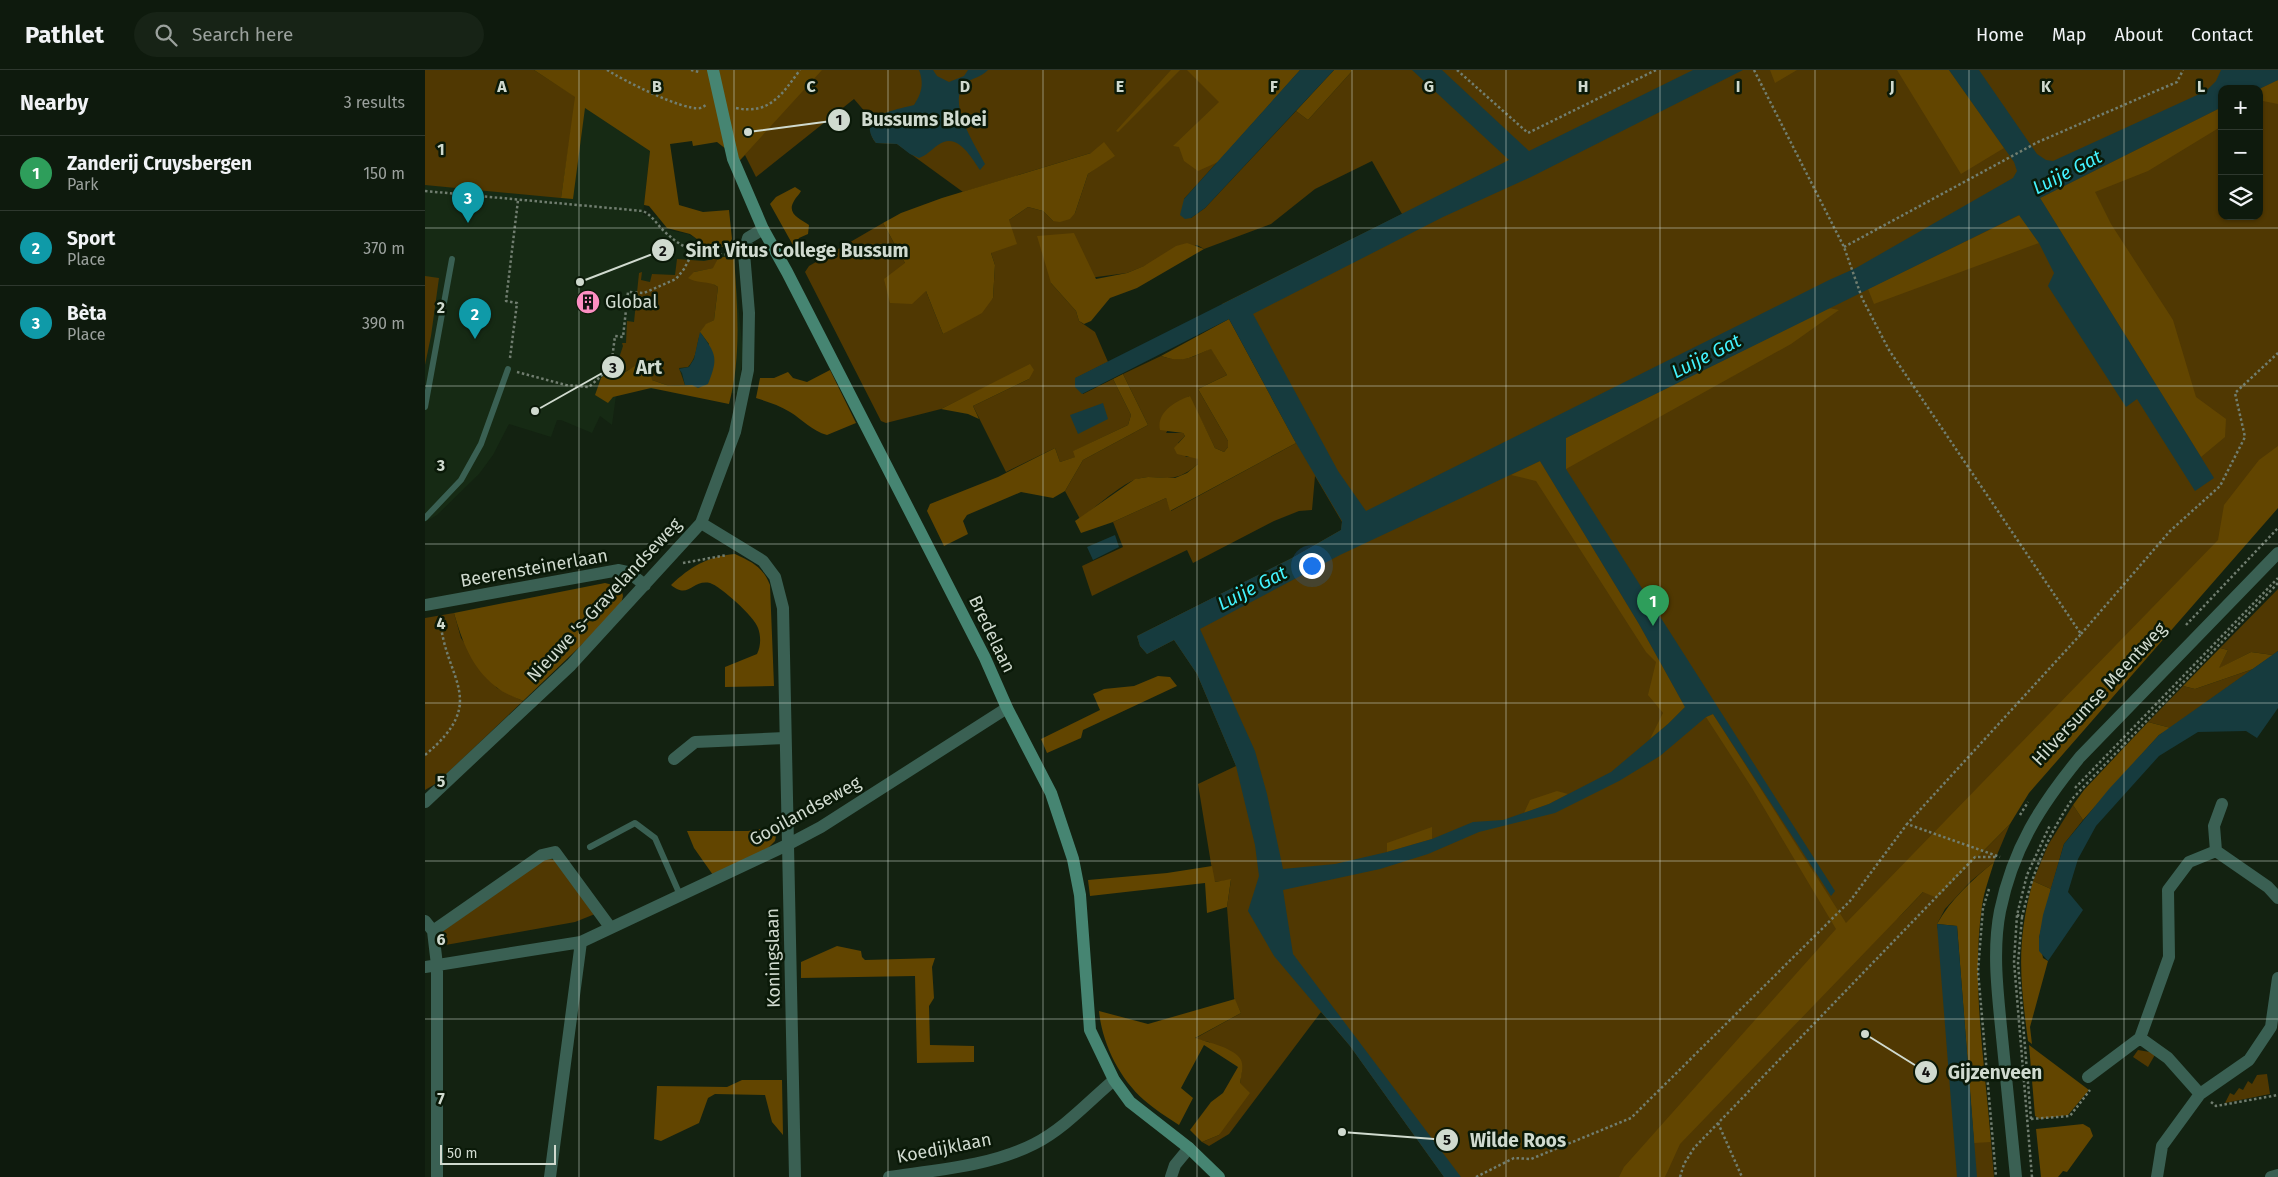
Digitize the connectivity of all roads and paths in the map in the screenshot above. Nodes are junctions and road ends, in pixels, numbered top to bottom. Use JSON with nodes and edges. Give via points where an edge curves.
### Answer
{"nodes":[{"id":1,"x":607,"y":70,"type":"edge"},
{"id":2,"x":713,"y":70,"type":"edge"},
{"id":3,"x":800,"y":70,"type":"edge"},
{"id":4,"x":1457,"y":70,"type":"edge"},
{"id":5,"x":1656,"y":70,"type":"edge"},
{"id":6,"x":1754,"y":70,"type":"edge"},
{"id":7,"x":2183,"y":70,"type":"edge"},
{"id":8,"x":721,"y":101,"type":"junction"},
{"id":9,"x":425,"y":191,"type":"edge"},
{"id":10,"x":518,"y":200,"type":"junction"},
{"id":11,"x":763,"y":229,"type":"junction"},
{"id":12,"x":1844,"y":247,"type":"junction"},
{"id":13,"x":694,"y":250,"type":"junction"},
{"id":14,"x":745,"y":253,"type":"junction"},
{"id":15,"x":452,"y":259,"type":"dead end"},
{"id":16,"x":2278,"y":353,"type":"edge"},
{"id":17,"x":508,"y":369,"type":"junction"},
{"id":18,"x":425,"y":407,"type":"edge"},
{"id":19,"x":425,"y":518,"type":"edge"},
{"id":20,"x":701,"y":523,"type":"junction"},
{"id":21,"x":2278,"y":528,"type":"edge"},
{"id":22,"x":749,"y":552,"type":"junction"},
{"id":23,"x":2278,"y":553,"type":"edge"},
{"id":24,"x":660,"y":569,"type":"junction"},
{"id":25,"x":2278,"y":578,"type":"edge"},
{"id":26,"x":2278,"y":583,"type":"edge"},
{"id":27,"x":645,"y":585,"type":"junction"},
{"id":28,"x":439,"y":603,"type":"junction"},
{"id":29,"x":425,"y":605,"type":"edge"},
{"id":30,"x":2182,"y":630,"type":"dead end"},
{"id":31,"x":2081,"y":634,"type":"junction"},
{"id":32,"x":1007,"y":708,"type":"junction"},
{"id":33,"x":785,"y":738,"type":"junction"},
{"id":34,"x":425,"y":755,"type":"edge"},
{"id":35,"x":674,"y":759,"type":"dead end"},
{"id":36,"x":2073,"y":791,"type":"dead end"},
{"id":37,"x":2029,"y":800,"type":"dead end"},
{"id":38,"x":425,"y":802,"type":"edge"},
{"id":39,"x":2222,"y":804,"type":"dead end"},
{"id":40,"x":2020,"y":816,"type":"dead end"},
{"id":41,"x":2052,"y":820,"type":"dead end"},
{"id":42,"x":1907,"y":824,"type":"junction"},
{"id":43,"x":787,"y":845,"type":"junction"},
{"id":44,"x":590,"y":847,"type":"dead end"},
{"id":45,"x":2004,"y":849,"type":"dead end"},
{"id":46,"x":2216,"y":851,"type":"junction"},
{"id":47,"x":2000,"y":857,"type":"junction"},
{"id":48,"x":1997,"y":866,"type":"dead end"},
{"id":49,"x":1991,"y":882,"type":"dead end"},
{"id":50,"x":680,"y":895,"type":"junction"},
{"id":51,"x":2278,"y":898,"type":"edge"},
{"id":52,"x":2017,"y":915,"type":"junction"},
{"id":53,"x":2022,"y":917,"type":"junction"},
{"id":54,"x":425,"y":921,"type":"edge"},
{"id":55,"x":610,"y":927,"type":"junction"},
{"id":56,"x":433,"y":931,"type":"junction"},
{"id":57,"x":581,"y":942,"type":"junction"},
{"id":58,"x":431,"y":966,"type":"edge"},
{"id":59,"x":2278,"y":978,"type":"edge"},
{"id":60,"x":2140,"y":1038,"type":"junction"},
{"id":61,"x":2089,"y":1077,"type":"joint"},
{"id":62,"x":1114,"y":1080,"type":"junction"},
{"id":63,"x":2200,"y":1094,"type":"junction"},
{"id":64,"x":2278,"y":1095,"type":"edge"},
{"id":65,"x":2029,"y":1120,"type":"junction"},
{"id":66,"x":1718,"y":1123,"type":"junction"},
{"id":67,"x":1189,"y":1148,"type":"junction"},
{"id":68,"x":2278,"y":1175,"type":"edge"},
{"id":69,"x":437,"y":1177,"type":"edge"},
{"id":70,"x":550,"y":1177,"type":"edge"},
{"id":71,"x":795,"y":1177,"type":"edge"},
{"id":72,"x":889,"y":1177,"type":"edge"},
{"id":73,"x":1171,"y":1177,"type":"edge"},
{"id":74,"x":1219,"y":1177,"type":"edge"},
{"id":75,"x":1476,"y":1177,"type":"edge"},
{"id":76,"x":1680,"y":1177,"type":"edge"},
{"id":77,"x":1743,"y":1177,"type":"edge"},
{"id":78,"x":1996,"y":1177,"type":"edge"},
{"id":79,"x":2016,"y":1177,"type":"edge"},
{"id":80,"x":2032,"y":1177,"type":"edge"},
{"id":81,"x":2157,"y":1177,"type":"edge"},
{"id":82,"x":2271,"y":1177,"type":"edge"}],
"edges":[{"from":1,"to":8,"type":"path","via":[[647,91],[685,105],[700,108]]},
{"from":2,"to":8,"type":"main road"},
{"from":3,"to":8,"type":"path","via":[[776,101],[751,111]]},
{"from":4,"to":5,"type":"path","via":[[1528,132]]},
{"from":6,"to":12,"type":"path"},
{"from":7,"to":12,"type":"path","via":[[2177,82],[2038,142]]},
{"from":8,"to":11,"type":"main road","via":[[733,159]]},
{"from":9,"to":10,"type":"path"},
{"from":10,"to":13,"type":"path","via":[[643,211],[666,233]]},
{"from":10,"to":17,"type":"path","via":[[506,301],[517,302]]},
{"from":11,"to":14,"type":"street","via":[[748,238]]},
{"from":11,"to":32,"type":"main road","name":"Bredelaan","via":[[985,658]]},
{"from":12,"to":31,"type":"path","via":[[1862,298],[1889,350]]},
{"from":13,"to":14,"type":"path","via":[[705,255]]},
{"from":13,"to":17,"type":"path","via":[[676,278],[644,293],[628,292],[623,337],[615,336],[611,367],[589,387],[566,385]]},
{"from":14,"to":20,"type":"street","name":"Nieuwe 's-Gravelandseweg","via":[[748,370],[735,432]]},
{"from":15,"to":18,"type":"lane"},
{"from":16,"to":31,"type":"path","via":[[2235,393],[2245,437],[2220,486],[2170,531]]},
{"from":17,"to":19,"type":"lane","via":[[481,444],[461,480]]},
{"from":20,"to":22,"type":"street","name":"Koningslaan"},
{"from":20,"to":24,"type":"street","name":"Nieuwe 's-Gravelandseweg"},
{"from":21,"to":30,"type":"path","name":"Hilversumse Meentweg"},
{"from":22,"to":24,"type":"path"},
{"from":22,"to":33,"type":"street","name":"Koningslaan","via":[[763,561],[775,577],[783,608]]},
{"from":23,"to":79,"type":"street","name":"Hilversumse Meentweg","via":[[2080,757],[2050,793],[2020,848],[2000,912],[1996,974]]},
{"from":24,"to":27,"type":"street","name":"Nieuwe 's-Gravelandseweg"},
{"from":25,"to":36,"type":"path"},
{"from":26,"to":53,"type":"path","via":[[2073,798],[2042,851]]},
{"from":27,"to":28,"type":"street","name":"Beerensteinerlaan","via":[[628,572],[619,570]]},
{"from":27,"to":38,"type":"street","name":"Nieuwe 's-Gravelandseweg","via":[[571,665]]},
{"from":28,"to":29,"type":"street","name":"Beerensteinerlaan"},
{"from":28,"to":34,"type":"path","via":[[440,626],[457,679],[461,707],[459,716],[440,742]]},
{"from":31,"to":42,"type":"path"},
{"from":32,"to":43,"type":"street","name":"Gooilandseweg","via":[[821,827]]},
{"from":32,"to":62,"type":"main road","name":"Bredelaan","via":[[1051,792],[1073,859],[1080,895],[1090,1030]]},
{"from":33,"to":35,"type":"street","via":[[695,742]]},
{"from":33,"to":43,"type":"street","name":"Koningslaan"},
{"from":37,"to":40,"type":"path"},
{"from":39,"to":46,"type":"street","via":[[2214,826]]},
{"from":41,"to":52,"type":"path","via":[[2027,875]]},
{"from":42,"to":47,"type":"path"},
{"from":42,"to":75,"type":"path","via":[[1850,901],[1631,1118],[1531,1159],[1514,1158]]},
{"from":43,"to":50,"type":"street","name":"Gooilandseweg"},
{"from":43,"to":71,"type":"street","name":"Koningslaan"},
{"from":44,"to":50,"type":"lane","via":[[635,823],[655,838]]},
{"from":45,"to":47,"type":"path"},
{"from":46,"to":51,"type":"street","via":[[2268,887]]},
{"from":46,"to":60,"type":"street","via":[[2189,862],[2168,890],[2169,957]]},
{"from":47,"to":48,"type":"path"},
{"from":47,"to":66,"type":"path","via":[[1975,858]]},
{"from":49,"to":78,"type":"path","via":[[1983,908],[1978,971]]},
{"from":50,"to":55,"type":"street","name":"Gooilandseweg"},
{"from":52,"to":53,"type":"path"},
{"from":52,"to":65,"type":"path","via":[[2013,962]]},
{"from":53,"to":65,"type":"path","via":[[2018,963]]},
{"from":54,"to":56,"type":"street"},
{"from":55,"to":56,"type":"street","via":[[555,852],[542,855]]},
{"from":55,"to":57,"type":"street","name":"Gooilandseweg"},
{"from":56,"to":58,"type":"street"},
{"from":57,"to":58,"type":"street","name":"Gooilandseweg"},
{"from":57,"to":70,"type":"street"},
{"from":58,"to":69,"type":"street"},
{"from":59,"to":63,"type":"street","via":[[2271,1027],[2249,1060]]},
{"from":60,"to":61,"type":"street"},
{"from":60,"to":63,"type":"street","via":[[2167,1058]]},
{"from":61,"to":65,"type":"path","via":[[2091,1087],[2070,1116]]},
{"from":62,"to":67,"type":"main road","via":[[1130,1102]]},
{"from":62,"to":72,"type":"street","name":"Koedijklaan","via":[[1055,1130],[1033,1144],[979,1163]]},
{"from":63,"to":64,"type":"path","via":[[2216,1106]]},
{"from":63,"to":81,"type":"street","via":[[2162,1146]]},
{"from":65,"to":80,"type":"path"},
{"from":66,"to":76,"type":"path","via":[[1694,1148]]},
{"from":66,"to":77,"type":"path"},
{"from":67,"to":73,"type":"street","via":[[1175,1165]]},
{"from":67,"to":74,"type":"main road"},
{"from":68,"to":82,"type":"street"}]}
